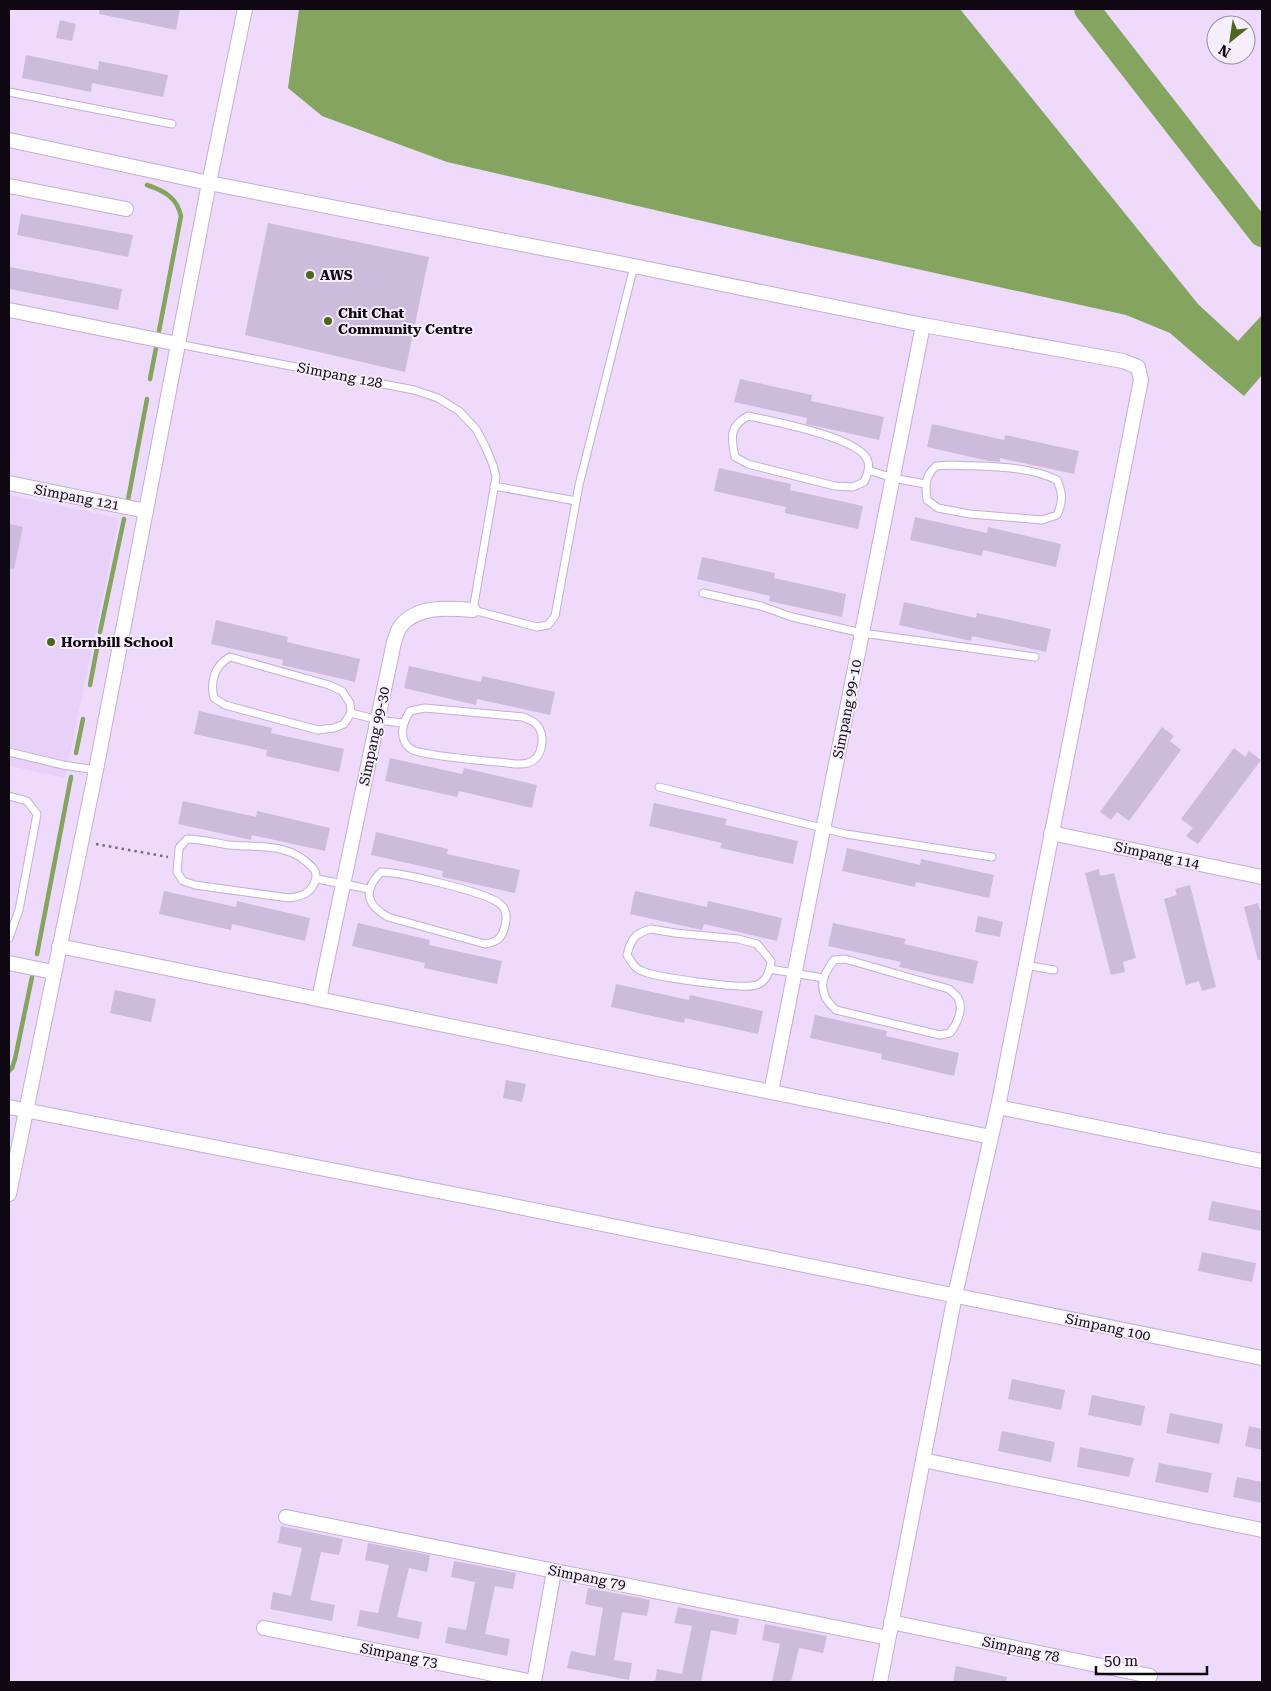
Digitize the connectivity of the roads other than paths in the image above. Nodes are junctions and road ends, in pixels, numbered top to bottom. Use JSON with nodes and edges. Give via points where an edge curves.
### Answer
{"nodes":[{"id":1,"x":245,"y":9,"type":"edge"},
{"id":2,"x":9,"y":92,"type":"edge"},
{"id":3,"x":172,"y":124,"type":"dead end"},
{"id":4,"x":9,"y":140,"type":"edge"},
{"id":5,"x":208,"y":182,"type":"junction"},
{"id":6,"x":9,"y":186,"type":"edge"},
{"id":7,"x":126,"y":209,"type":"dead end"},
{"id":8,"x":634,"y":266,"type":"junction"},
{"id":9,"x":9,"y":310,"type":"edge"},
{"id":10,"x":923,"y":325,"type":"junction"},
{"id":11,"x":178,"y":344,"type":"junction"},
{"id":12,"x":868,"y":470,"type":"junction"},
{"id":13,"x":893,"y":478,"type":"junction"},
{"id":14,"x":9,"y":483,"type":"edge"},
{"id":15,"x":924,"y":484,"type":"junction"},
{"id":16,"x":494,"y":486,"type":"junction"},
{"id":17,"x":576,"y":501,"type":"junction"},
{"id":18,"x":146,"y":511,"type":"junction"},
{"id":19,"x":703,"y":594,"type":"dead end"},
{"id":20,"x":473,"y":610,"type":"junction"},
{"id":21,"x":862,"y":634,"type":"junction"},
{"id":22,"x":1035,"y":658,"type":"dead end"},
{"id":23,"x":351,"y":713,"type":"junction"},
{"id":24,"x":378,"y":720,"type":"junction"},
{"id":25,"x":402,"y":723,"type":"junction"},
{"id":26,"x":9,"y":752,"type":"edge"},
{"id":27,"x":96,"y":770,"type":"junction"},
{"id":28,"x":659,"y":787,"type":"dead end"},
{"id":29,"x":9,"y":796,"type":"edge"},
{"id":30,"x":823,"y":829,"type":"junction"},
{"id":31,"x":1051,"y":833,"type":"junction"},
{"id":32,"x":992,"y":858,"type":"dead end"},
{"id":33,"x":1262,"y":877,"type":"edge"},
{"id":34,"x":317,"y":879,"type":"junction"},
{"id":35,"x":343,"y":884,"type":"junction"},
{"id":36,"x":369,"y":889,"type":"junction"},
{"id":37,"x":9,"y":938,"type":"edge"},
{"id":38,"x":59,"y":946,"type":"junction"},
{"id":39,"x":9,"y":962,"type":"edge"},
{"id":40,"x":1026,"y":965,"type":"junction"},
{"id":41,"x":770,"y":969,"type":"junction"},
{"id":42,"x":1054,"y":970,"type":"dead end"},
{"id":43,"x":53,"y":972,"type":"junction"},
{"id":44,"x":796,"y":973,"type":"junction"},
{"id":45,"x":823,"y":978,"type":"junction"},
{"id":46,"x":319,"y":999,"type":"junction"},
{"id":47,"x":771,"y":1092,"type":"junction"},
{"id":48,"x":9,"y":1107,"type":"edge"},
{"id":49,"x":998,"y":1107,"type":"junction"},
{"id":50,"x":26,"y":1111,"type":"junction"},
{"id":51,"x":991,"y":1137,"type":"junction"},
{"id":52,"x":1262,"y":1161,"type":"edge"},
{"id":53,"x":9,"y":1194,"type":"edge"},
{"id":54,"x":955,"y":1296,"type":"junction"},
{"id":55,"x":1262,"y":1358,"type":"edge"},
{"id":56,"x":923,"y":1460,"type":"junction"},
{"id":57,"x":286,"y":1517,"type":"dead end"},
{"id":58,"x":1262,"y":1530,"type":"edge"},
{"id":59,"x":554,"y":1571,"type":"junction"},
{"id":60,"x":891,"y":1622,"type":"junction"},
{"id":61,"x":264,"y":1628,"type":"dead end"},
{"id":62,"x":888,"y":1638,"type":"junction"},
{"id":63,"x":1150,"y":1676,"type":"dead end"},
{"id":64,"x":534,"y":1682,"type":"edge"},
{"id":65,"x":880,"y":1682,"type":"edge"}],
"edges":[{"from":1,"to":5,"type":"street"},
{"from":2,"to":3,"type":"lane"},
{"from":4,"to":5,"type":"street"},
{"from":5,"to":8,"type":"street"},
{"from":5,"to":11,"type":"street"},
{"from":6,"to":7,"type":"street"},
{"from":8,"to":10,"type":"street"},
{"from":8,"to":17,"type":"lane"},
{"from":9,"to":11,"type":"street","name":"Simpang 128"},
{"from":10,"to":13,"type":"street","name":"Simpang 99-10"},
{"from":10,"to":31,"type":"street","via":[[1123,361],[1138,367],[1140,374]]},
{"from":11,"to":16,"type":"lane","name":"Simpang 128","via":[[414,390],[438,398],[459,411],[476,429],[493,465]]},
{"from":11,"to":18,"type":"street"},
{"from":12,"to":12,"type":"lane","via":[[864,482],[853,487],[836,486],[748,464],[735,457],[733,431],[739,421],[748,416],[808,430],[847,442],[862,451],[868,461]]},
{"from":12,"to":13,"type":"lane"},
{"from":13,"to":15,"type":"lane"},
{"from":13,"to":21,"type":"street","name":"Simpang 99-10"},
{"from":14,"to":18,"type":"street","name":"Simpang 121"},
{"from":15,"to":15,"type":"lane","via":[[927,500],[938,508],[970,514],[1042,520],[1056,515],[1062,504],[1057,480],[1045,474],[1014,469],[936,466]]},
{"from":16,"to":17,"type":"lane"},
{"from":16,"to":20,"type":"lane","name":"Simpang 128"},
{"from":17,"to":20,"type":"lane","name":"Simpang 99-30","via":[[555,616],[548,625],[537,627]]},
{"from":18,"to":27,"type":"street"},
{"from":19,"to":21,"type":"lane","via":[[761,606]]},
{"from":20,"to":24,"type":"street","name":"Simpang 99-30","via":[[424,611],[399,628]]},
{"from":21,"to":22,"type":"lane"},
{"from":21,"to":30,"type":"street","name":"Simpang 99-10"},
{"from":23,"to":23,"type":"lane","via":[[344,724],[318,730],[225,705],[214,698],[214,674],[222,662],[230,658],[329,685],[342,691],[350,703]]},
{"from":23,"to":24,"type":"lane"},
{"from":24,"to":25,"type":"lane"},
{"from":24,"to":35,"type":"street","name":"Simpang 99-30"},
{"from":25,"to":25,"type":"lane","via":[[410,711],[425,708],[523,717],[536,724],[542,735],[542,748],[529,763],[516,764],[429,754],[412,750],[404,741]]},
{"from":26,"to":27,"type":"lane"},
{"from":27,"to":38,"type":"street"},
{"from":28,"to":30,"type":"lane"},
{"from":29,"to":37,"type":"lane","via":[[27,800],[37,814],[20,910]]},
{"from":30,"to":32,"type":"lane"},
{"from":30,"to":44,"type":"street","name":"Simpang 99-10"},
{"from":31,"to":33,"type":"street","name":"Simpang 114"},
{"from":31,"to":40,"type":"street"},
{"from":34,"to":34,"type":"lane","via":[[302,896],[289,898],[182,881],[176,872],[177,860],[187,839],[284,849],[303,857],[315,870]]},
{"from":34,"to":35,"type":"lane"},
{"from":35,"to":36,"type":"lane"},
{"from":35,"to":46,"type":"street","name":"Simpang 99-30"},
{"from":36,"to":36,"type":"lane","via":[[380,872],[446,885],[488,897],[500,904],[506,912],[506,922],[496,942],[485,944],[388,917],[369,899]]},
{"from":38,"to":43,"type":"street"},
{"from":38,"to":46,"type":"street"},
{"from":39,"to":43,"type":"street"},
{"from":40,"to":42,"type":"lane"},
{"from":40,"to":49,"type":"street"},
{"from":41,"to":41,"type":"lane","via":[[764,981],[755,986],[709,984],[644,972],[634,967],[627,955],[630,943],[640,932],[651,929],[757,944],[770,961]]},
{"from":41,"to":44,"type":"lane"},
{"from":43,"to":50,"type":"street"},
{"from":44,"to":45,"type":"lane"},
{"from":44,"to":47,"type":"street","name":"Simpang 99-10"},
{"from":45,"to":45,"type":"lane","via":[[834,960],[845,959],[949,989],[959,999],[960,1013],[950,1033],[940,1035],[836,1010],[828,1003],[822,989]]},
{"from":46,"to":47,"type":"street"},
{"from":47,"to":51,"type":"street"},
{"from":48,"to":50,"type":"street","name":"Simpang 100"},
{"from":49,"to":51,"type":"street"},
{"from":49,"to":52,"type":"street"},
{"from":50,"to":53,"type":"street"},
{"from":50,"to":54,"type":"street","name":"Simpang 100"},
{"from":51,"to":54,"type":"street"},
{"from":54,"to":55,"type":"street","name":"Simpang 100"},
{"from":54,"to":56,"type":"street"},
{"from":56,"to":58,"type":"street"},
{"from":56,"to":60,"type":"street"},
{"from":57,"to":59,"type":"street","name":"Simpang 79"},
{"from":59,"to":62,"type":"street","name":"Simpang 79"},
{"from":59,"to":64,"type":"street"},
{"from":60,"to":62,"type":"street"},
{"from":60,"to":63,"type":"street","name":"Simpang 78"},
{"from":61,"to":64,"type":"street","name":"Simpang 73"},
{"from":62,"to":65,"type":"street"}]}
